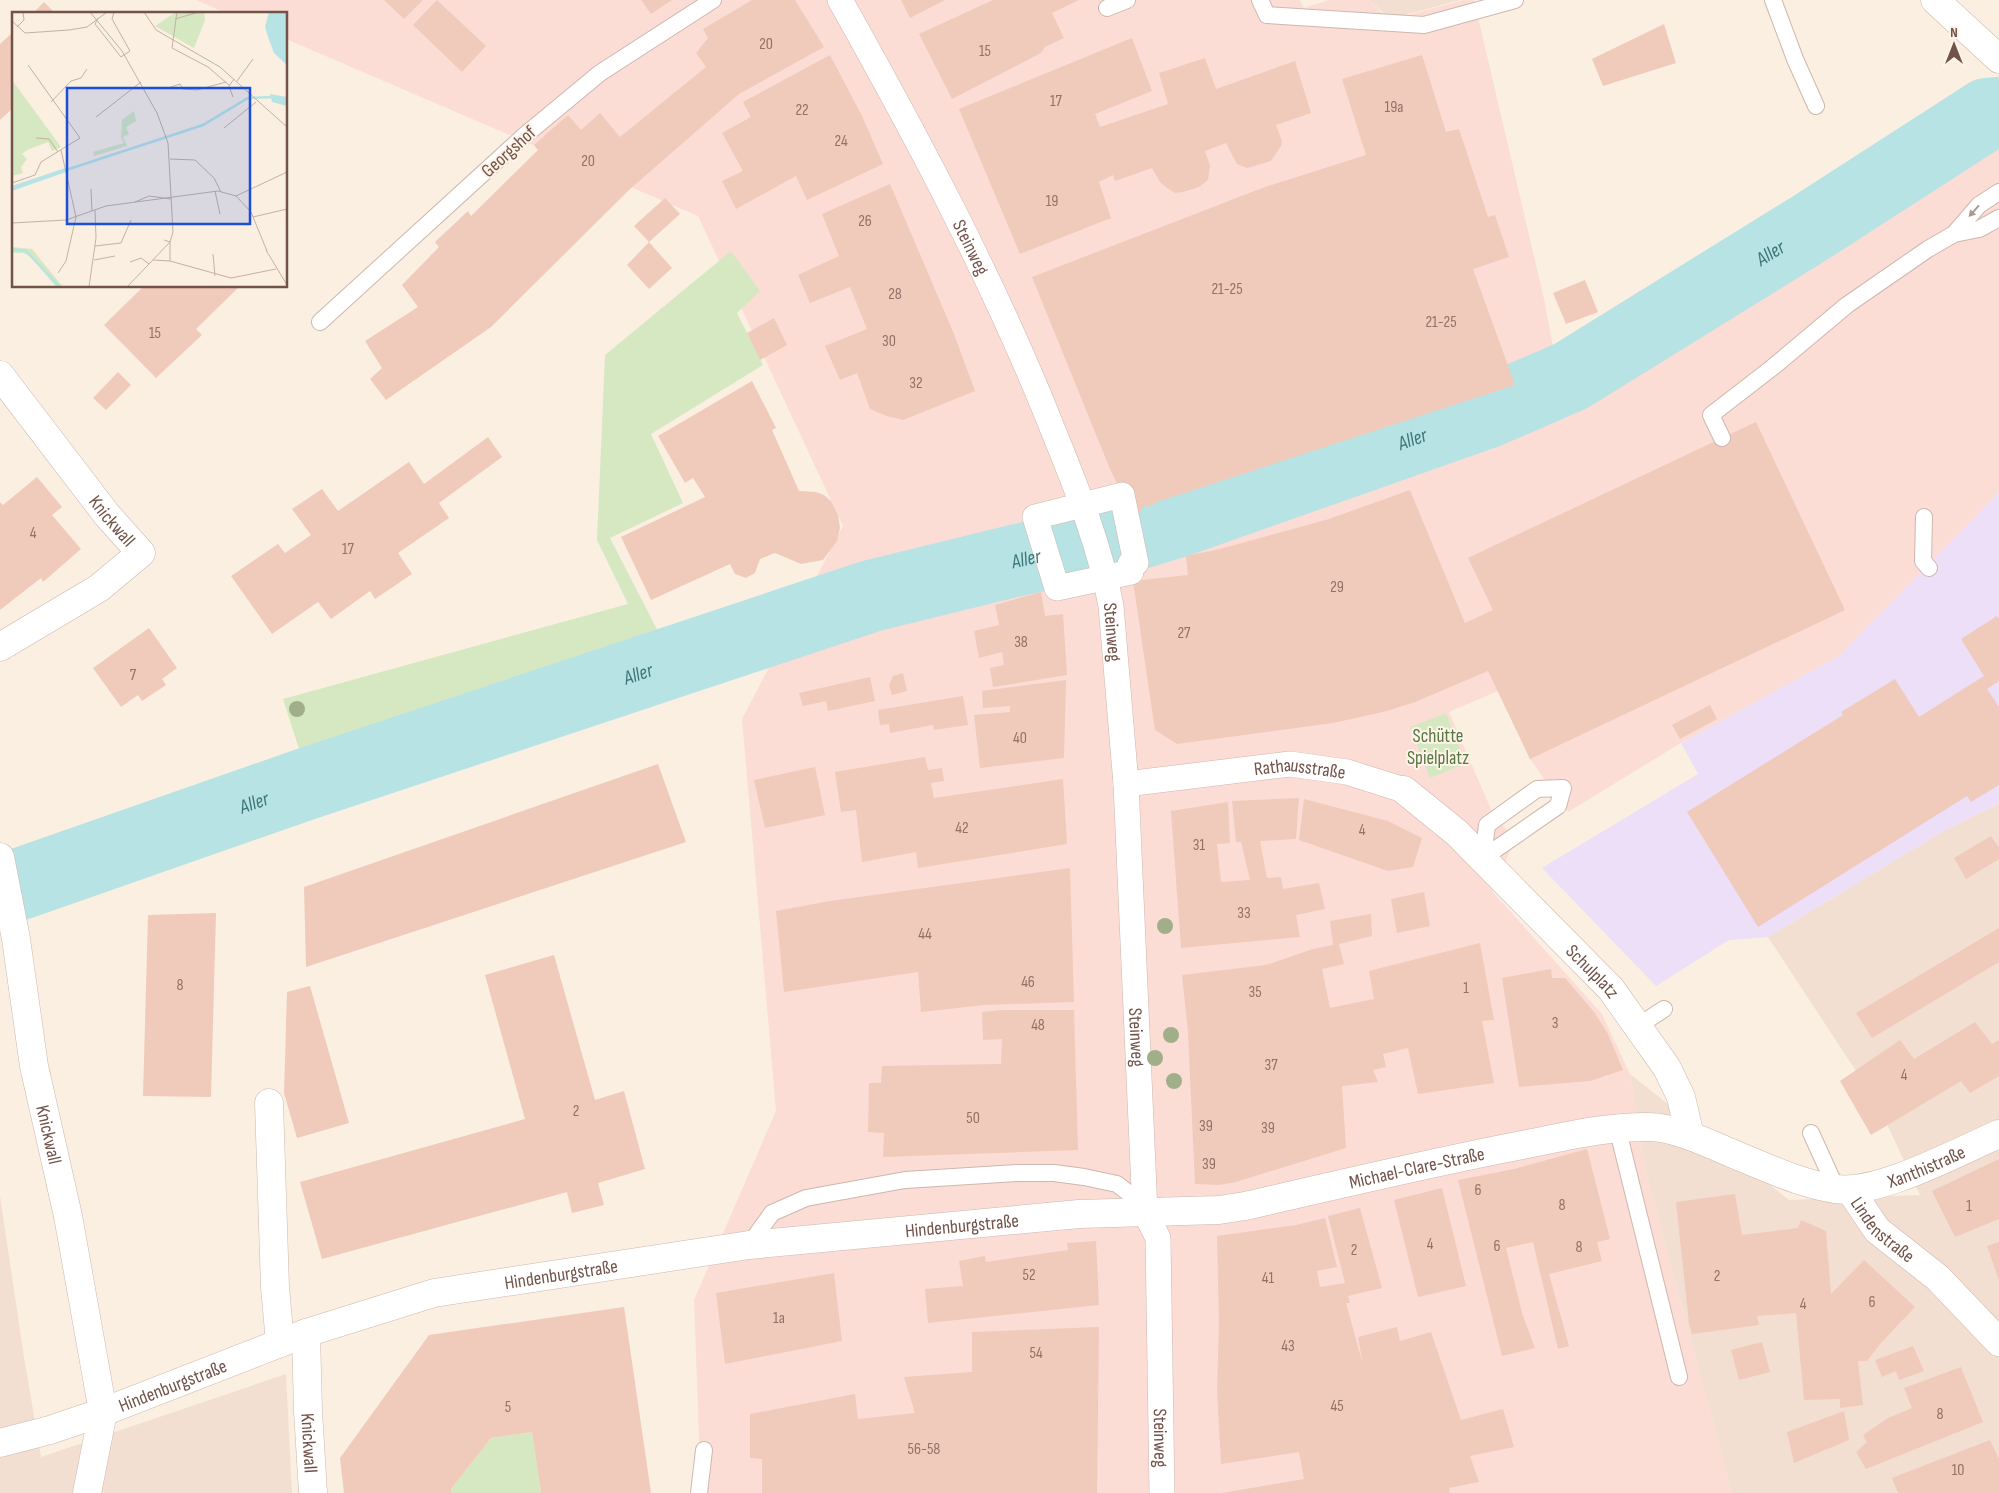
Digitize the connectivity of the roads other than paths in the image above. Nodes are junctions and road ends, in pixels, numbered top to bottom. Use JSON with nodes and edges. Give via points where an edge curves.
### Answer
{"nodes":[{"id":1,"x":713,"y":0,"type":"edge"},
{"id":2,"x":840,"y":0,"type":"edge"},
{"id":3,"x":1127,"y":0,"type":"edge"},
{"id":4,"x":1260,"y":0,"type":"edge"},
{"id":5,"x":1515,"y":0,"type":"edge"},
{"id":6,"x":1773,"y":0,"type":"edge"},
{"id":7,"x":1935,"y":0,"type":"edge"},
{"id":8,"x":1107,"y":8,"type":"dead end"},
{"id":9,"x":1999,"y":59,"type":"edge"},
{"id":10,"x":1816,"y":106,"type":"dead end"},
{"id":11,"x":1999,"y":192,"type":"edge"},
{"id":12,"x":1999,"y":218,"type":"edge"},
{"id":13,"x":1954,"y":234,"type":"junction"},
{"id":14,"x":320,"y":322,"type":"dead end"},
{"id":15,"x":0,"y":375,"type":"edge"},
{"id":16,"x":1722,"y":438,"type":"dead end"},
{"id":17,"x":1082,"y":504,"type":"junction"},
{"id":18,"x":1924,"y":517,"type":"dead end"},
{"id":19,"x":1930,"y":568,"type":"dead end"},
{"id":20,"x":1106,"y":578,"type":"junction"},
{"id":21,"x":0,"y":647,"type":"edge"},
{"id":22,"x":1126,"y":784,"type":"junction"},
{"id":23,"x":1404,"y":790,"type":"joint"},
{"id":24,"x":1458,"y":833,"type":"joint"},
{"id":25,"x":0,"y":857,"type":"edge"},
{"id":26,"x":1483,"y":858,"type":"junction"},
{"id":27,"x":1664,"y":1009,"type":"dead end"},
{"id":28,"x":1638,"y":1026,"type":"junction"},
{"id":29,"x":269,"y":1103,"type":"dead end"},
{"id":30,"x":1617,"y":1127,"type":"junction"},
{"id":31,"x":1811,"y":1133,"type":"dead end"},
{"id":32,"x":1999,"y":1134,"type":"edge"},
{"id":33,"x":1690,"y":1136,"type":"junction"},
{"id":34,"x":1843,"y":1190,"type":"junction"},
{"id":35,"x":1145,"y":1212,"type":"junction"},
{"id":36,"x":750,"y":1245,"type":"junction"},
{"id":37,"x":306,"y":1333,"type":"junction"},
{"id":38,"x":1999,"y":1342,"type":"edge"},
{"id":39,"x":280,"y":1343,"type":"junction"},
{"id":40,"x":1679,"y":1378,"type":"dead end"},
{"id":41,"x":103,"y":1412,"type":"junction"},
{"id":42,"x":0,"y":1443,"type":"edge"},
{"id":43,"x":704,"y":1450,"type":"dead end"},
{"id":44,"x":87,"y":1493,"type":"edge"},
{"id":45,"x":313,"y":1493,"type":"edge"},
{"id":46,"x":699,"y":1493,"type":"edge"},
{"id":47,"x":1162,"y":1493,"type":"edge"}],
"edges":[{"from":1,"to":14,"type":"lane","name":"Georgshof","via":[[600,73],[524,136]]},
{"from":2,"to":17,"type":"street","name":"Steinweg","via":[[988,281],[1037,389]]},
{"from":3,"to":8,"type":"lane"},
{"from":4,"to":5,"type":"lane","via":[[1267,15],[1424,25]]},
{"from":6,"to":10,"type":"lane"},
{"from":7,"to":9,"type":"street"},
{"from":11,"to":13,"type":"lane","one_way":true,"via":[[1979,205]]},
{"from":12,"to":13,"type":"lane","via":[[1979,229]]},
{"from":13,"to":16,"type":"lane","via":[[1847,305],[1711,415]]},
{"from":15,"to":21,"type":"street","name":"Knickwall","via":[[107,515],[141,554],[99,588]]},
{"from":17,"to":20,"type":"street","name":"Steinweg"},
{"from":17,"to":20,"type":"street","name":"Steinweg","via":[[1122,495],[1136,563],[1130,564],[1131,572]]},
{"from":17,"to":20,"type":"street","name":"Steinweg","via":[[1035,517],[1056,588]]},
{"from":18,"to":19,"type":"lane","via":[[1923,561]]},
{"from":20,"to":22,"type":"street","name":"Steinweg"},
{"from":22,"to":23,"type":"street","name":"Rathausstraße","via":[[1290,764],[1347,772]]},
{"from":22,"to":35,"type":"street","name":"Steinweg"},
{"from":23,"to":24,"type":"street","name":"Rathausstraße"},
{"from":24,"to":26,"type":"street","name":"Schulplatz"},
{"from":25,"to":41,"type":"street","name":"Knickwall","via":[[16,939],[34,1066],[68,1216]]},
{"from":26,"to":26,"type":"lane","via":[[1558,806],[1563,788],[1537,789],[1487,825]]},
{"from":26,"to":28,"type":"street","name":"Schulplatz","via":[[1611,989]]},
{"from":27,"to":28,"type":"lane"},
{"from":28,"to":33,"type":"street","name":"Schulplatz","via":[[1681,1097]]},
{"from":29,"to":39,"type":"street"},
{"from":30,"to":33,"type":"street","name":"Michael-Clare-Straße","via":[[1653,1127]]},
{"from":30,"to":35,"type":"street","name":"Michael-Clare-Straße","via":[[1461,1157],[1245,1206]]},
{"from":30,"to":40,"type":"lane"},
{"from":31,"to":34,"type":"lane"},
{"from":32,"to":34,"type":"street","name":"Xanthistraße","via":[[1900,1177]]},
{"from":33,"to":34,"type":"street","name":"Lindenstraße","via":[[1799,1181]]},
{"from":34,"to":38,"type":"street","name":"Lindenstraße","via":[[1877,1230],[1938,1278]]},
{"from":35,"to":36,"type":"street","name":"Hindenburgstraße","via":[[1079,1214]]},
{"from":35,"to":36,"type":"lane","via":[[1117,1184],[1084,1178],[1017,1173],[905,1180],[806,1198],[772,1213]]},
{"from":35,"to":47,"type":"street","name":"Steinweg","via":[[1158,1238]]},
{"from":36,"to":37,"type":"street","name":"Hindenburgstraße","via":[[434,1292]]},
{"from":37,"to":39,"type":"street","name":"Hindenburgstraße"},
{"from":37,"to":45,"type":"street","name":"Knickwall"},
{"from":39,"to":41,"type":"street","name":"Hindenburgstraße"},
{"from":41,"to":42,"type":"street","name":"Hindenburgstraße"},
{"from":41,"to":44,"type":"street"},
{"from":43,"to":46,"type":"lane"}]}
